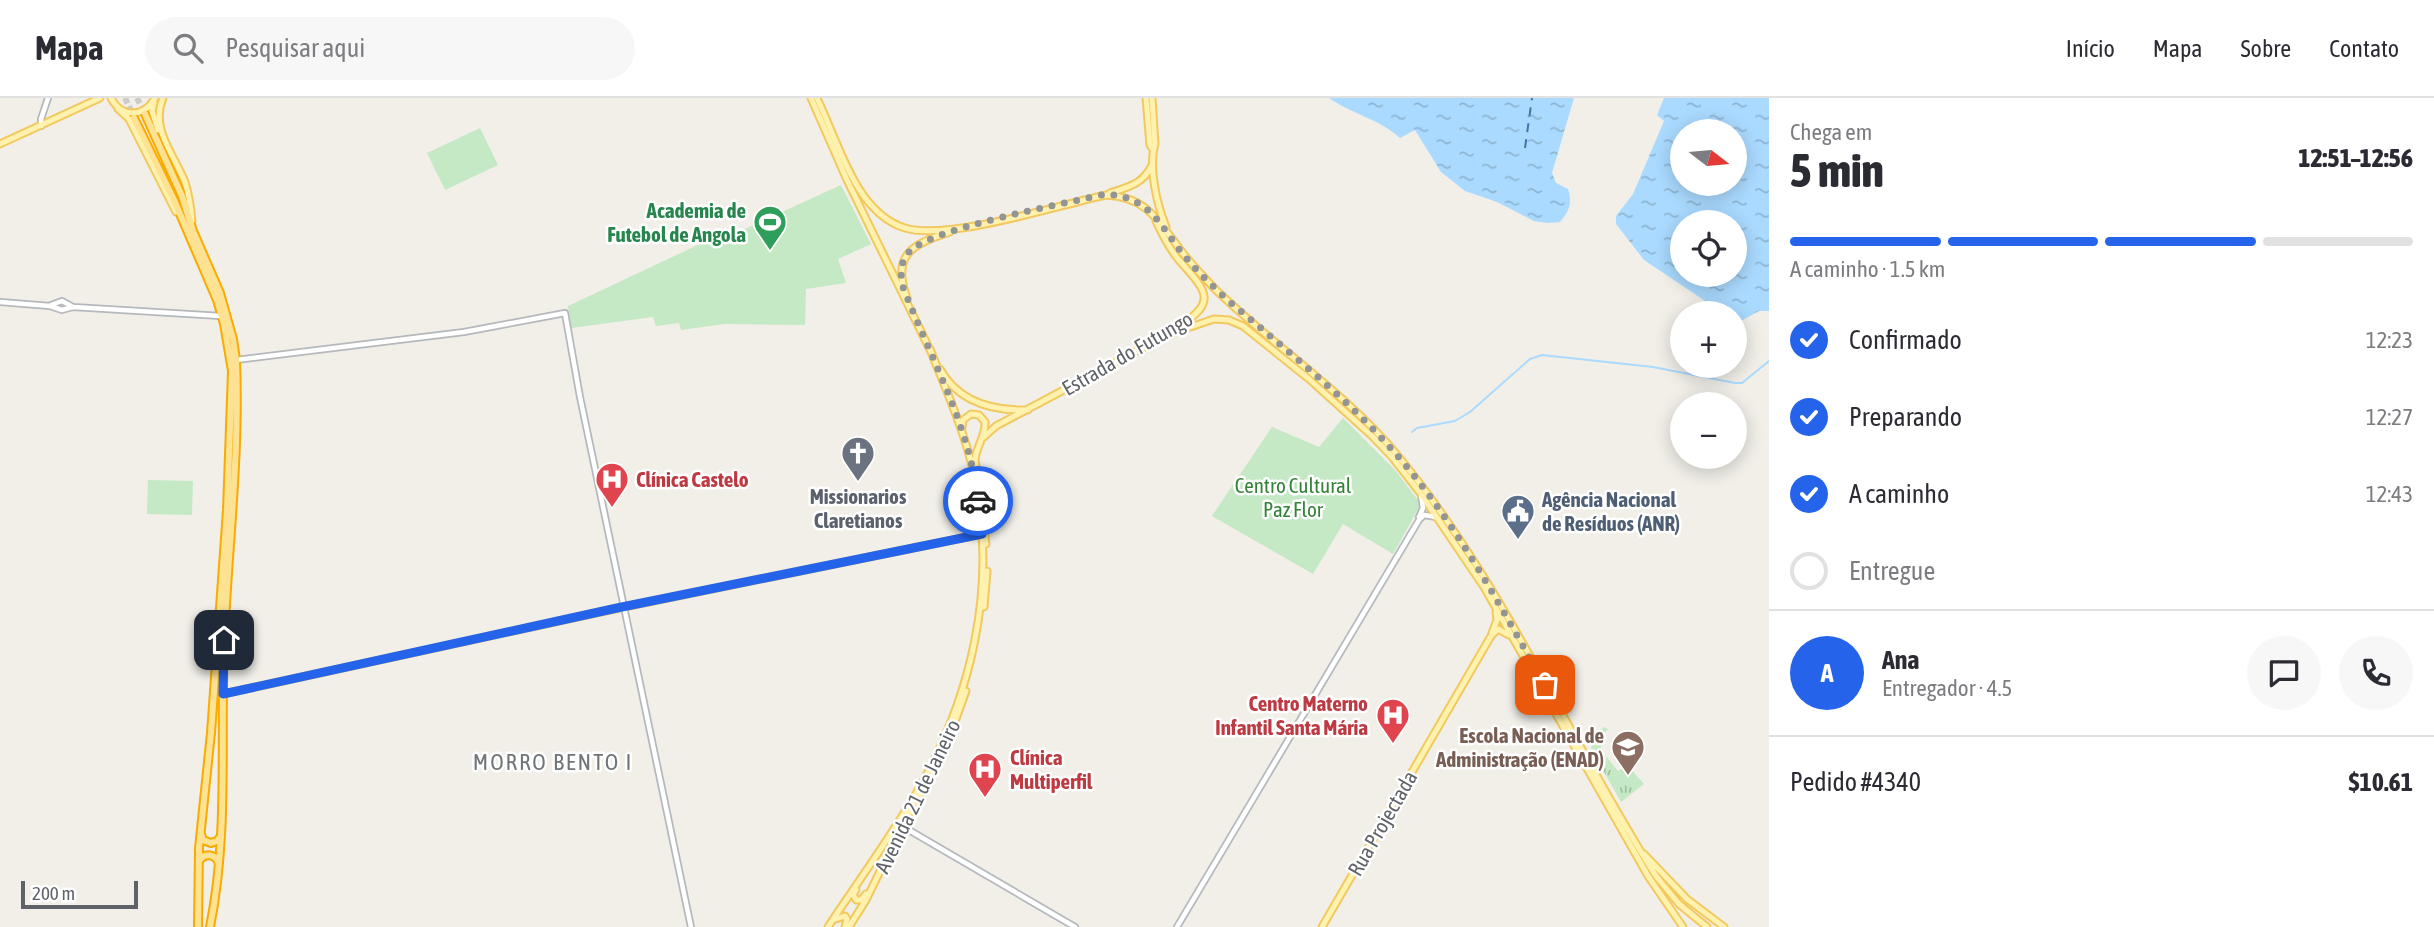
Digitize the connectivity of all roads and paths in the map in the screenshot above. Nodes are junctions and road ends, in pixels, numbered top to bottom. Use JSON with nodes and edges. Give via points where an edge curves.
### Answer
{"nodes":[{"id":1,"x":48,"y":98,"type":"edge"},
{"id":2,"x":111,"y":98,"type":"edge"},
{"id":3,"x":155,"y":98,"type":"edge"},
{"id":4,"x":163,"y":98,"type":"edge"},
{"id":5,"x":811,"y":98,"type":"edge"},
{"id":6,"x":817,"y":98,"type":"edge"},
{"id":7,"x":1146,"y":98,"type":"edge"},
{"id":8,"x":1152,"y":98,"type":"edge"},
{"id":9,"x":97,"y":100,"type":"edge"},
{"id":10,"x":117,"y":108,"type":"junction"},
{"id":11,"x":145,"y":114,"type":"tunnel mouth"},
{"id":12,"x":134,"y":118,"type":"tunnel mouth"},
{"id":13,"x":41,"y":126,"type":"junction"},
{"id":14,"x":164,"y":142,"type":"junction"},
{"id":15,"x":0,"y":145,"type":"edge"},
{"id":16,"x":1153,"y":151,"type":"junction"},
{"id":17,"x":1154,"y":163,"type":"junction"},
{"id":18,"x":1106,"y":194,"type":"junction"},
{"id":19,"x":1152,"y":214,"type":"junction"},
{"id":20,"x":956,"y":229,"type":"junction"},
{"id":21,"x":190,"y":233,"type":"junction"},
{"id":22,"x":1168,"y":233,"type":"junction"},
{"id":23,"x":0,"y":302,"type":"edge"},
{"id":24,"x":222,"y":316,"type":"junction"},
{"id":25,"x":917,"y":323,"type":"junction"},
{"id":26,"x":1164,"y":336,"type":"junction"},
{"id":27,"x":930,"y":349,"type":"junction"},
{"id":28,"x":236,"y":360,"type":"junction"},
{"id":29,"x":1027,"y":410,"type":"junction"},
{"id":30,"x":968,"y":452,"type":"junction"},
{"id":31,"x":976,"y":453,"type":"junction"},
{"id":32,"x":1421,"y":494,"type":"junction"},
{"id":33,"x":1437,"y":517,"type":"junction"},
{"id":34,"x":1416,"y":524,"type":"junction"},
{"id":35,"x":982,"y":534,"type":"junction"},
{"id":36,"x":624,"y":607,"type":"junction"},
{"id":37,"x":1495,"y":607,"type":"junction"},
{"id":38,"x":1491,"y":636,"type":"junction"},
{"id":39,"x":1514,"y":639,"type":"junction"},
{"id":40,"x":223,"y":694,"type":"junction"},
{"id":41,"x":902,"y":826,"type":"junction"},
{"id":42,"x":200,"y":832,"type":"junction"},
{"id":43,"x":221,"y":834,"type":"junction"},
{"id":44,"x":893,"y":836,"type":"junction"},
{"id":45,"x":1638,"y":848,"type":"junction"},
{"id":46,"x":198,"y":865,"type":"junction"},
{"id":47,"x":219,"y":866,"type":"junction"},
{"id":48,"x":198,"y":927,"type":"edge"},
{"id":49,"x":210,"y":927,"type":"edge"},
{"id":50,"x":691,"y":927,"type":"edge"},
{"id":51,"x":829,"y":927,"type":"edge"},
{"id":52,"x":847,"y":927,"type":"edge"},
{"id":53,"x":1075,"y":927,"type":"edge"},
{"id":54,"x":1177,"y":927,"type":"edge"},
{"id":55,"x":1322,"y":927,"type":"edge"},
{"id":56,"x":1683,"y":927,"type":"edge"},
{"id":57,"x":1707,"y":927,"type":"edge"},
{"id":58,"x":1724,"y":927,"type":"edge"}],
"edges":[{"from":1,"to":13,"type":"street"},
{"from":2,"to":10,"type":"main road"},
{"from":3,"to":10,"type":"main road","via":[[138,113]]},
{"from":3,"to":14,"type":"main road","via":[[154,121]]},
{"from":4,"to":14,"type":"main road","via":[[158,118]]},
{"from":5,"to":25,"type":"main road"},
{"from":6,"to":20,"type":"main road","name":"Estrada do Futungo","via":[[857,184],[876,210],[907,229]]},
{"from":7,"to":16,"type":"main road"},
{"from":8,"to":16,"type":"main road"},
{"from":9,"to":10,"type":"main road"},
{"from":9,"to":13,"type":"main road"},
{"from":10,"to":21,"type":"main road","via":[[129,119]]},
{"from":11,"to":21,"type":"highway","via":[[182,196]]},
{"from":12,"to":21,"type":"highway"},
{"from":13,"to":15,"type":"main road"},
{"from":14,"to":21,"type":"main road","via":[[185,182]]},
{"from":16,"to":17,"type":"main road"},
{"from":17,"to":18,"type":"main road","via":[[1138,183]]},
{"from":17,"to":22,"type":"main road","via":[[1157,197]]},
{"from":18,"to":19,"type":"main road","name":"Estrada do Futungo","via":[[1130,198]]},
{"from":18,"to":20,"type":"main road","name":"Estrada do Futungo"},
{"from":19,"to":22,"type":"main road","name":"Estrada do Futungo"},
{"from":19,"to":26,"type":"main road","name":"Estrada do Futungo","via":[[1199,284],[1204,301],[1196,316]]},
{"from":20,"to":25,"type":"main road","via":[[917,245],[903,262],[902,282]]},
{"from":21,"to":24,"type":"highway"},
{"from":21,"to":28,"type":"highway","via":[[226,309]]},
{"from":22,"to":45,"type":"main road","name":"Estrada do Futungo","via":[[1203,276],[1368,424],[1421,485],[1492,593]]},
{"from":23,"to":24,"type":"street","via":[[58,305],[62,310],[66,306]]},
{"from":24,"to":42,"type":"highway","via":[[232,371],[229,462]]},
{"from":25,"to":27,"type":"main road"},
{"from":26,"to":29,"type":"main road","name":"Estrada do Futungo"},
{"from":26,"to":32,"type":"main road","via":[[1214,319],[1248,328],[1372,436]]},
{"from":27,"to":29,"type":"main road","via":[[943,374],[967,397],[986,407]]},
{"from":27,"to":30,"type":"main road","name":"Avenida 21 de Janeiro"},
{"from":28,"to":36,"type":"street","via":[[476,331],[565,313]]},
{"from":28,"to":40,"type":"highway"},
{"from":29,"to":31,"type":"main road","name":"Estrada do Futungo","via":[[990,431]]},
{"from":30,"to":31,"type":"main road","name":"Avenida 21 de Janeiro","via":[[962,423],[976,414],[986,426]]},
{"from":30,"to":35,"type":"main road","name":"Avenida 21 de Janeiro"},
{"from":31,"to":41,"type":"main road","name":"Avenida 21 de Janeiro","via":[[987,565],[978,642],[952,730]]},
{"from":32,"to":33,"type":"main road"},
{"from":32,"to":34,"type":"street","via":[[1423,508]]},
{"from":33,"to":34,"type":"street","via":[[1424,515]]},
{"from":33,"to":37,"type":"main road"},
{"from":34,"to":54,"type":"street"},
{"from":35,"to":36,"type":"main road"},
{"from":35,"to":44,"type":"main road","name":"Avenida 21 de Janeiro","via":[[981,603],[966,677],[937,755]]},
{"from":36,"to":40,"type":"main road"},
{"from":36,"to":50,"type":"street"},
{"from":37,"to":38,"type":"main road","via":[[1497,621]]},
{"from":37,"to":39,"type":"main road"},
{"from":38,"to":39,"type":"main road","via":[[1502,629]]},
{"from":38,"to":55,"type":"main road","name":"Rua Projectada"},
{"from":39,"to":56,"type":"main road","via":[[1648,876]]},
{"from":40,"to":43,"type":"highway"},
{"from":41,"to":44,"type":"main road","name":"Avenida 21 de Janeiro"},
{"from":41,"to":53,"type":"street"},
{"from":42,"to":43,"type":"highway","via":[[203,840],[211,843]]},
{"from":42,"to":46,"type":"highway"},
{"from":43,"to":47,"type":"highway"},
{"from":44,"to":44,"type":"main road","via":[[855,891],[856,900],[869,891]]},
{"from":44,"to":51,"type":"main road","name":"Avenida 21 de Janeiro"},
{"from":44,"to":52,"type":"main road","name":"Avenida 21 de Janeiro","via":[[866,900]]},
{"from":45,"to":57,"type":"main road","via":[[1669,894]]},
{"from":45,"to":58,"type":"main road","via":[[1687,899]]},
{"from":46,"to":47,"type":"highway","via":[[210,855]]},
{"from":46,"to":48,"type":"highway"},
{"from":47,"to":49,"type":"highway"},
{"from":51,"to":52,"type":"main road","via":[[841,916]]}]}
